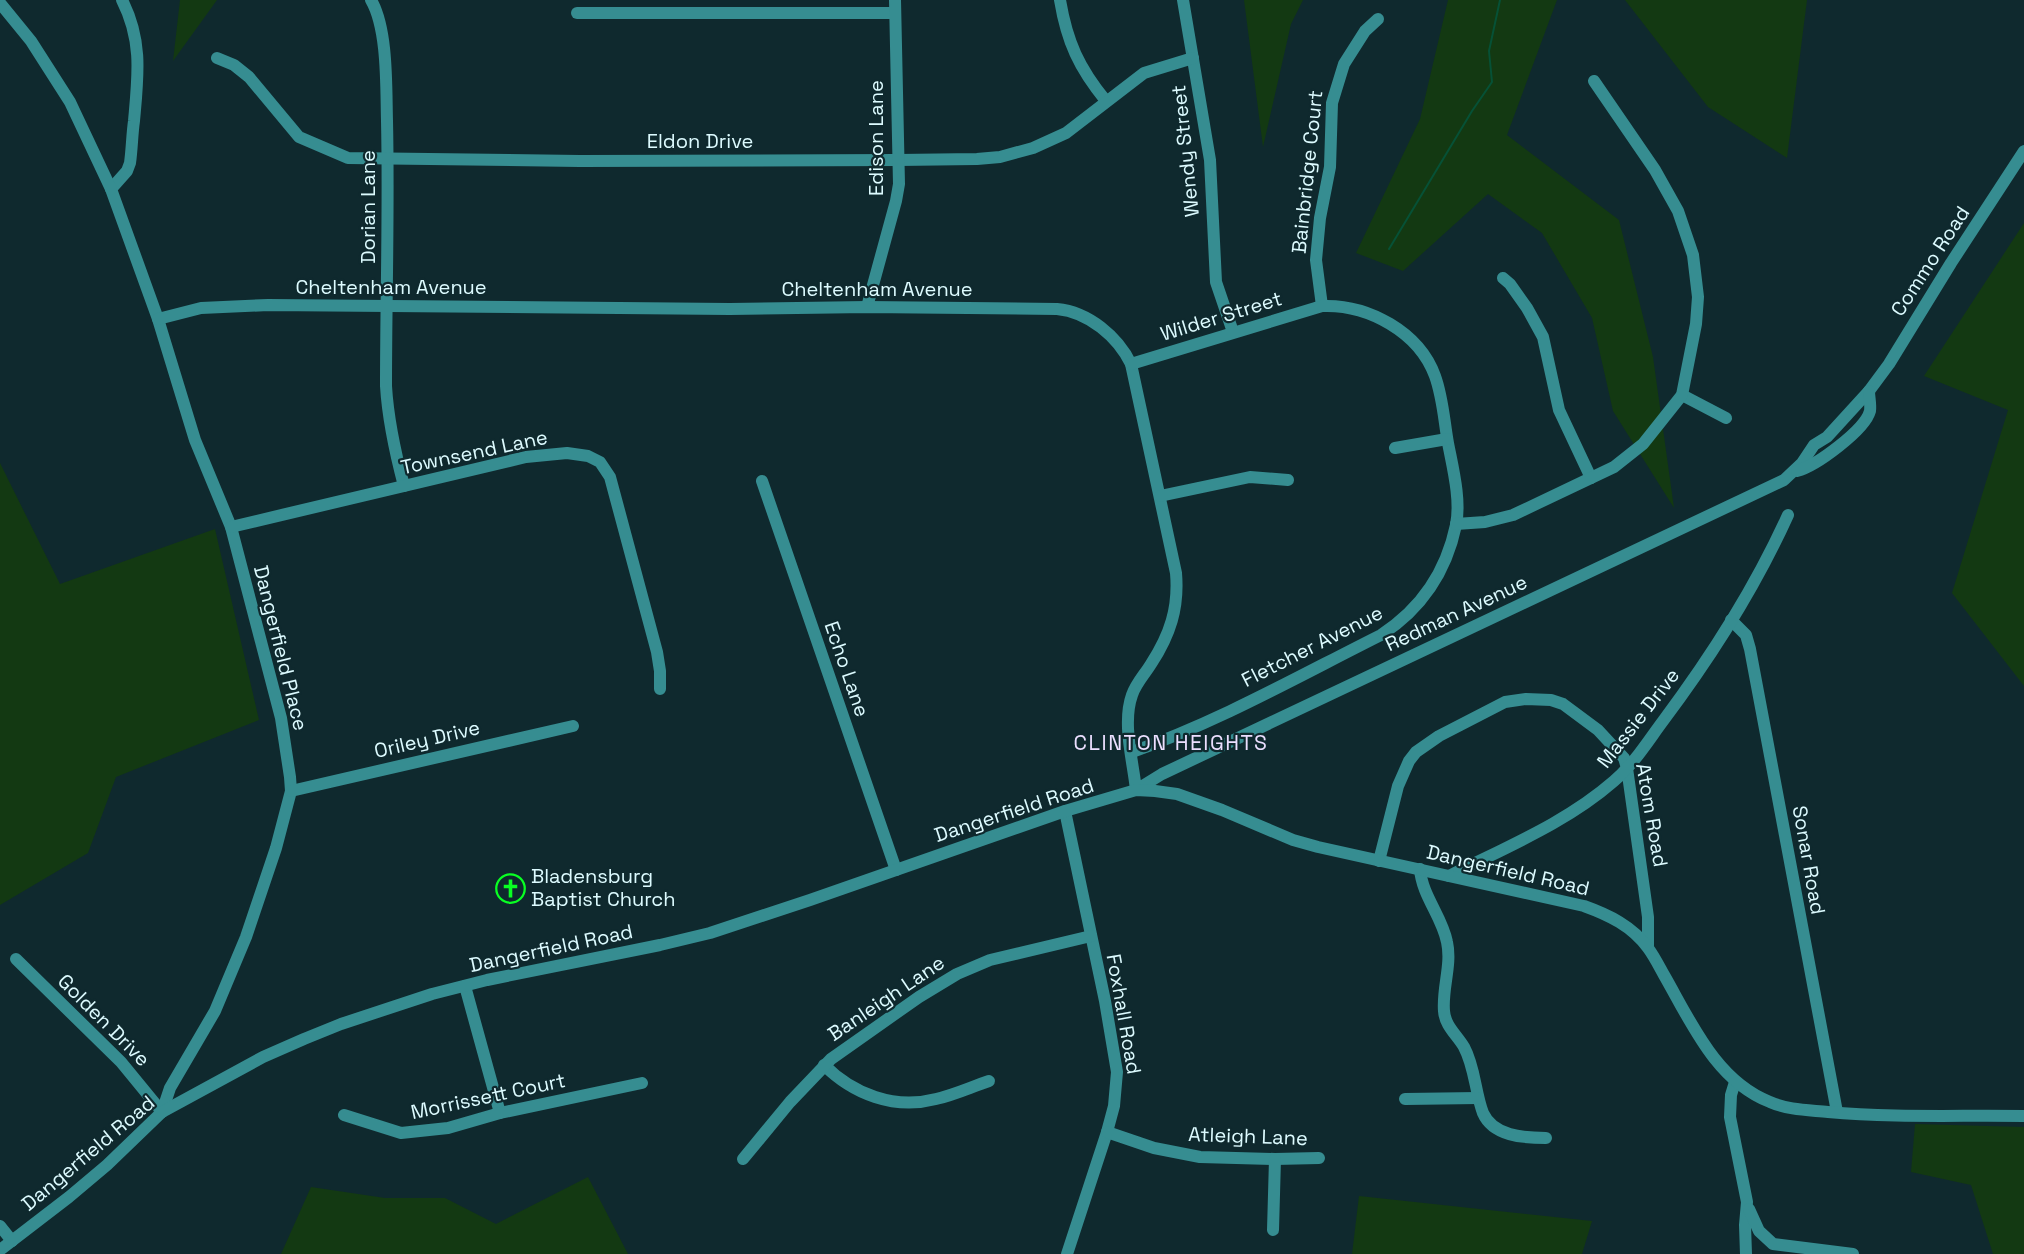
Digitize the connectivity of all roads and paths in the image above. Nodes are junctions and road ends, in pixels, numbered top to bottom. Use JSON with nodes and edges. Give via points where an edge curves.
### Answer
{"nodes":[{"id":1,"x":122,"y":0,"type":"edge"},
{"id":2,"x":371,"y":0,"type":"edge"},
{"id":3,"x":1060,"y":0,"type":"edge"},
{"id":4,"x":1183,"y":0,"type":"edge"},
{"id":5,"x":0,"y":3,"type":"edge"},
{"id":6,"x":895,"y":7,"type":"edge"},
{"id":7,"x":577,"y":13,"type":"dead end"},
{"id":8,"x":1378,"y":19,"type":"dead end"},
{"id":9,"x":217,"y":58,"type":"dead end"},
{"id":10,"x":1193,"y":58,"type":"junction"},
{"id":11,"x":1594,"y":81,"type":"dead end"},
{"id":12,"x":1106,"y":101,"type":"junction"},
{"id":13,"x":2024,"y":151,"type":"edge"},
{"id":14,"x":388,"y":159,"type":"junction"},
{"id":15,"x":898,"y":160,"type":"junction"},
{"id":16,"x":111,"y":189,"type":"junction"},
{"id":17,"x":1503,"y":279,"type":"dead end"},
{"id":18,"x":386,"y":306,"type":"junction"},
{"id":19,"x":1322,"y":306,"type":"junction"},
{"id":20,"x":867,"y":308,"type":"junction"},
{"id":21,"x":158,"y":319,"type":"junction"},
{"id":22,"x":1233,"y":332,"type":"junction"},
{"id":23,"x":1131,"y":364,"type":"junction"},
{"id":24,"x":1869,"y":391,"type":"junction"},
{"id":25,"x":1682,"y":395,"type":"junction"},
{"id":26,"x":1726,"y":418,"type":"dead end"},
{"id":27,"x":1447,"y":439,"type":"junction"},
{"id":28,"x":1395,"y":448,"type":"dead end"},
{"id":29,"x":1793,"y":472,"type":"junction"},
{"id":30,"x":1591,"y":478,"type":"junction"},
{"id":31,"x":1288,"y":480,"type":"dead end"},
{"id":32,"x":762,"y":481,"type":"dead end"},
{"id":33,"x":404,"y":486,"type":"junction"},
{"id":34,"x":1160,"y":496,"type":"junction"},
{"id":35,"x":1788,"y":515,"type":"dead end"},
{"id":36,"x":1456,"y":524,"type":"junction"},
{"id":37,"x":231,"y":527,"type":"junction"},
{"id":38,"x":1731,"y":620,"type":"junction"},
{"id":39,"x":660,"y":689,"type":"dead end"},
{"id":40,"x":573,"y":726,"type":"dead end"},
{"id":41,"x":1132,"y":752,"type":"junction"},
{"id":42,"x":1627,"y":768,"type":"junction"},
{"id":43,"x":291,"y":790,"type":"junction"},
{"id":44,"x":1136,"y":790,"type":"junction"},
{"id":45,"x":1065,"y":812,"type":"junction"},
{"id":46,"x":1379,"y":861,"type":"junction"},
{"id":47,"x":1420,"y":869,"type":"junction"},
{"id":48,"x":896,"y":870,"type":"junction"},
{"id":49,"x":1449,"y":876,"type":"junction"},
{"id":50,"x":1091,"y":936,"type":"junction"},
{"id":51,"x":1648,"y":947,"type":"junction"},
{"id":52,"x":16,"y":959,"type":"dead end"},
{"id":53,"x":465,"y":986,"type":"junction"},
{"id":54,"x":824,"y":1065,"type":"junction"},
{"id":55,"x":989,"y":1081,"type":"dead end"},
{"id":56,"x":1735,"y":1082,"type":"junction"},
{"id":57,"x":642,"y":1083,"type":"dead end"},
{"id":58,"x":1478,"y":1098,"type":"junction"},
{"id":59,"x":1405,"y":1099,"type":"dead end"},
{"id":60,"x":162,"y":1112,"type":"junction"},
{"id":61,"x":500,"y":1113,"type":"junction"},
{"id":62,"x":1837,"y":1113,"type":"junction"},
{"id":63,"x":344,"y":1115,"type":"dead end"},
{"id":64,"x":2024,"y":1116,"type":"edge"},
{"id":65,"x":1107,"y":1132,"type":"junction"},
{"id":66,"x":1546,"y":1138,"type":"dead end"},
{"id":67,"x":743,"y":1158,"type":"dead end"},
{"id":68,"x":1319,"y":1158,"type":"dead end"},
{"id":69,"x":1275,"y":1160,"type":"junction"},
{"id":70,"x":1747,"y":1202,"type":"junction"},
{"id":71,"x":0,"y":1226,"type":"edge"},
{"id":72,"x":1273,"y":1230,"type":"dead end"},
{"id":73,"x":12,"y":1241,"type":"junction"},
{"id":74,"x":0,"y":1250,"type":"edge"},
{"id":75,"x":1068,"y":1254,"type":"edge"},
{"id":76,"x":1746,"y":1254,"type":"edge"},
{"id":77,"x":1853,"y":1254,"type":"edge"}],
"edges":[{"from":1,"to":16,"type":"street","via":[[130,19],[139,70],[130,163]]},
{"from":2,"to":14,"type":"street","name":"Dorian Lane","via":[[383,38]]},
{"from":3,"to":12,"type":"street","via":[[1074,53]]},
{"from":4,"to":10,"type":"street","name":"Wendy Street"},
{"from":5,"to":16,"type":"street","name":"Dangerfield Place","via":[[31,41],[70,102]]},
{"from":6,"to":7,"type":"street"},
{"from":6,"to":15,"type":"street","name":"Edison Lane"},
{"from":8,"to":19,"type":"street","name":"Bainbridge Court","via":[[1365,31],[1344,64],[1332,103],[1330,167],[1316,260]]},
{"from":9,"to":14,"type":"street","name":"Eldon Drive","via":[[249,77],[299,137],[348,158]]},
{"from":10,"to":12,"type":"street","name":"Eldon Drive","via":[[1144,73]]},
{"from":10,"to":22,"type":"street","name":"Wendy Street","via":[[1210,160],[1216,282]]},
{"from":11,"to":25,"type":"street","via":[[1655,170],[1678,211],[1693,255],[1698,297],[1696,324]]},
{"from":12,"to":15,"type":"street","name":"Eldon Drive","via":[[1066,133],[1020,153],[989,159]]},
{"from":13,"to":24,"type":"street","name":"Commo Road"},
{"from":14,"to":15,"type":"street","name":"Eldon Drive"},
{"from":14,"to":18,"type":"street","name":"Dorian Lane"},
{"from":15,"to":20,"type":"street","name":"Edison Lane","via":[[896,201]]},
{"from":16,"to":21,"type":"street","name":"Dangerfield Place"},
{"from":17,"to":30,"type":"street","via":[[1527,308],[1543,337],[1559,410]]},
{"from":18,"to":20,"type":"street","name":"Cheltenham Avenue"},
{"from":18,"to":21,"type":"street","name":"Cheltenham Avenue","via":[[215,307]]},
{"from":18,"to":33,"type":"street","name":"Dorian Lane","via":[[388,414]]},
{"from":19,"to":22,"type":"street","name":"Wilder Street"},
{"from":19,"to":27,"type":"street","name":"Fletcher Avenue","via":[[1368,313],[1409,337],[1435,375]]},
{"from":20,"to":23,"type":"street","name":"Cheltenham Avenue","via":[[1069,310],[1110,336]]},
{"from":21,"to":37,"type":"street","name":"Dangerfield Place","via":[[195,440]]},
{"from":22,"to":23,"type":"street","name":"Wilder Street"},
{"from":23,"to":34,"type":"street","name":"Cheltenham Avenue"},
{"from":24,"to":29,"type":"street","name":"Commo Road","via":[[1852,402],[1825,430],[1822,441],[1814,445]]},
{"from":24,"to":29,"type":"street","via":[[1870,411],[1839,439],[1834,451]]},
{"from":25,"to":26,"type":"street"},
{"from":25,"to":30,"type":"street","via":[[1642,444],[1614,467]]},
{"from":27,"to":28,"type":"street"},
{"from":27,"to":36,"type":"street","name":"Fletcher Avenue"},
{"from":29,"to":44,"type":"street","name":"Redman Avenue","via":[[1774,486],[1162,774]]},
{"from":30,"to":36,"type":"street","via":[[1513,515]]},
{"from":31,"to":34,"type":"street","via":[[1250,477]]},
{"from":32,"to":48,"type":"street","name":"Echo Lane"},
{"from":33,"to":37,"type":"street","name":"Townsend Lane"},
{"from":33,"to":39,"type":"street","name":"Townsend Lane","via":[[526,457],[575,453],[600,462],[610,477],[657,652]]},
{"from":34,"to":41,"type":"street","name":"Cheltenham Avenue","via":[[1176,573],[1176,605],[1171,628],[1132,694],[1128,722]]},
{"from":35,"to":38,"type":"street","name":"Massie Drive"},
{"from":36,"to":41,"type":"street","name":"Fletcher Avenue","via":[[1436,580],[1397,625],[1249,701]]},
{"from":37,"to":43,"type":"street","name":"Dangerfield Place","via":[[281,718]]},
{"from":38,"to":42,"type":"street","name":"Massie Drive","via":[[1680,699]]},
{"from":38,"to":62,"type":"street","name":"Sonar Road","via":[[1746,635],[1750,649]]},
{"from":40,"to":43,"type":"street","name":"Oriley Drive"},
{"from":41,"to":44,"type":"street","name":"Cheltenham Avenue"},
{"from":42,"to":46,"type":"street","name":"Atom Road","via":[[1624,758],[1598,730],[1563,704],[1526,699],[1505,702],[1416,752],[1398,786]]},
{"from":42,"to":49,"type":"street","name":"Massie Drive","via":[[1601,791],[1541,831]]},
{"from":42,"to":51,"type":"street","name":"Atom Road","via":[[1648,917]]},
{"from":43,"to":60,"type":"street","name":"Dangerfield Place","via":[[246,937],[215,1011],[170,1088]]},
{"from":44,"to":45,"type":"street","name":"Dangerfield Road"},
{"from":44,"to":46,"type":"street","name":"Dangerfield Road","via":[[1177,794],[1293,840]]},
{"from":45,"to":48,"type":"street","name":"Dangerfield Road"},
{"from":45,"to":50,"type":"street","name":"Foxhall Road"},
{"from":46,"to":47,"type":"street","name":"Dangerfield Road"},
{"from":47,"to":49,"type":"street","name":"Dangerfield Road"},
{"from":47,"to":58,"type":"street","via":[[1422,884],[1447,941],[1445,1018],[1466,1050]]},
{"from":48,"to":53,"type":"street","name":"Dangerfield Road","via":[[710,933]]},
{"from":49,"to":51,"type":"street","name":"Dangerfield Road","via":[[1599,911],[1626,926]]},
{"from":50,"to":54,"type":"street","name":"Banleigh Lane","via":[[998,957],[957,974]]},
{"from":50,"to":65,"type":"street","name":"Foxhall Road","via":[[1117,1072]]},
{"from":51,"to":56,"type":"street","name":"Dangerfield Road","via":[[1699,1036]]},
{"from":52,"to":60,"type":"street","name":"Golden Drive","via":[[121,1062]]},
{"from":53,"to":60,"type":"street","name":"Dangerfield Road","via":[[304,1039]]},
{"from":53,"to":61,"type":"street"},
{"from":54,"to":55,"type":"street","via":[[864,1094],[904,1103],[934,1100]]},
{"from":54,"to":67,"type":"street","name":"Banleigh Lane"},
{"from":56,"to":62,"type":"street","name":"Dangerfield Road","via":[[1779,1106]]},
{"from":56,"to":70,"type":"street","via":[[1730,1117]]},
{"from":57,"to":61,"type":"street","name":"Morrissett Court"},
{"from":58,"to":59,"type":"street"},
{"from":58,"to":66,"type":"street","via":[[1493,1127],[1512,1135]]},
{"from":60,"to":73,"type":"street","name":"Dangerfield Road","via":[[86,1183]]},
{"from":61,"to":63,"type":"street","name":"Morrissett Court","via":[[448,1128],[400,1133]]},
{"from":62,"to":64,"type":"street","name":"Dangerfield Road"},
{"from":65,"to":69,"type":"street","name":"Atleigh Lane","via":[[1154,1148],[1200,1157]]},
{"from":65,"to":75,"type":"street","name":"Foxhall Road"},
{"from":68,"to":69,"type":"street","name":"Atleigh Lane"},
{"from":69,"to":72,"type":"street"},
{"from":70,"to":76,"type":"street"},
{"from":70,"to":77,"type":"street","via":[[1759,1231],[1773,1244]]},
{"from":71,"to":73,"type":"street"},
{"from":73,"to":74,"type":"street","name":"Dangerfield Road"}]}
